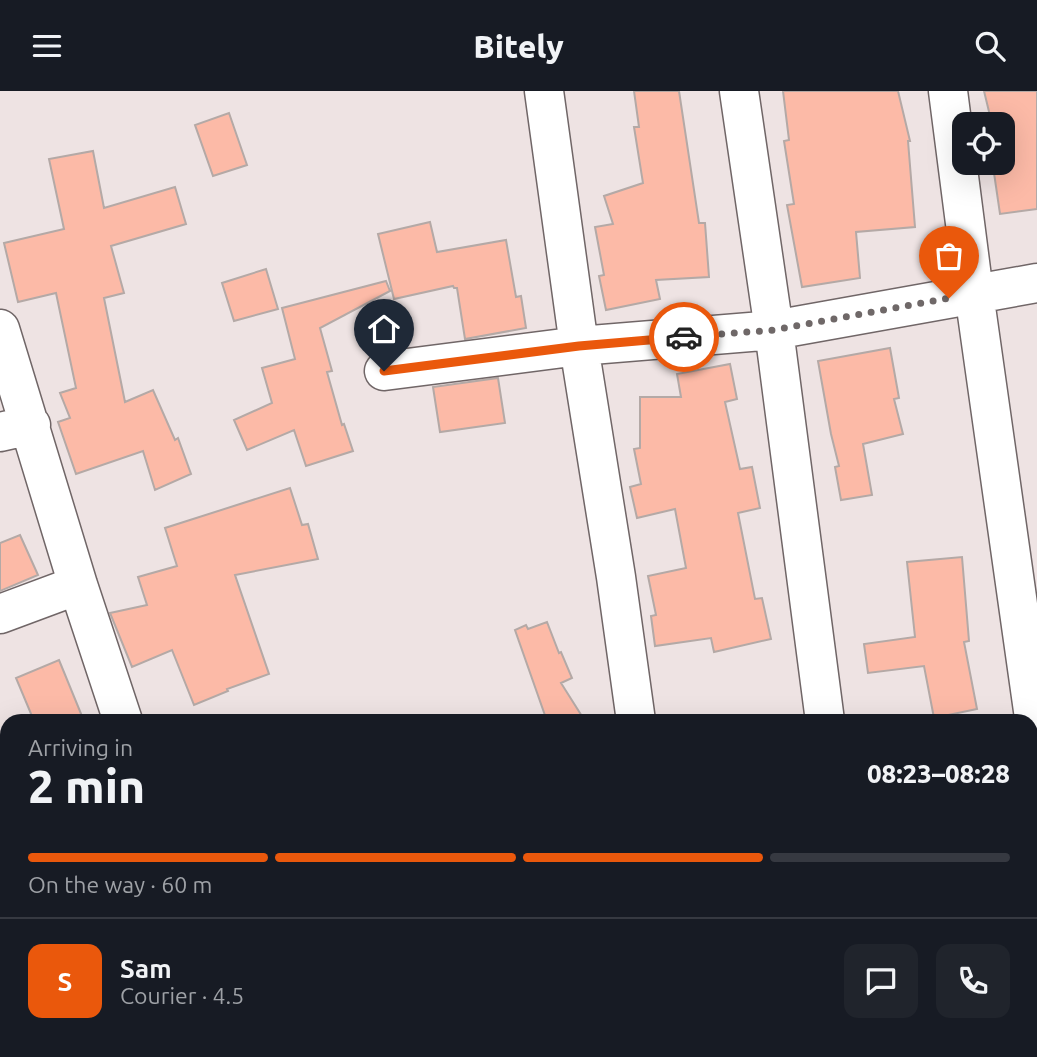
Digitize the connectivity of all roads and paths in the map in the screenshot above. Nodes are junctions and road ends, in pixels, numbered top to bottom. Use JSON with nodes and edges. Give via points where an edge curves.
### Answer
{"nodes":[{"id":1,"x":544,"y":91,"type":"edge"},
{"id":2,"x":739,"y":91,"type":"edge"},
{"id":3,"x":948,"y":91,"type":"edge"},
{"id":4,"x":1037,"y":283,"type":"edge"},
{"id":5,"x":974,"y":293,"type":"junction"},
{"id":6,"x":0,"y":329,"type":"edge"},
{"id":7,"x":774,"y":330,"type":"junction"},
{"id":8,"x":579,"y":346,"type":"junction"},
{"id":9,"x":384,"y":371,"type":"dead end"},
{"id":10,"x":15,"y":428,"type":"edge"},
{"id":11,"x":78,"y":585,"type":"junction"},
{"id":12,"x":0,"y":614,"type":"edge"},
{"id":13,"x":121,"y":714,"type":"edge"},
{"id":14,"x":635,"y":714,"type":"edge"},
{"id":15,"x":824,"y":714,"type":"edge"},
{"id":16,"x":1033,"y":714,"type":"edge"}],
"edges":[{"from":1,"to":8,"type":"street"},
{"from":2,"to":7,"type":"street"},
{"from":3,"to":5,"type":"street"},
{"from":4,"to":5,"type":"street"},
{"from":5,"to":7,"type":"street"},
{"from":5,"to":16,"type":"street"},
{"from":6,"to":10,"type":"street"},
{"from":7,"to":8,"type":"street"},
{"from":7,"to":15,"type":"street"},
{"from":8,"to":9,"type":"street"},
{"from":8,"to":14,"type":"street"},
{"from":10,"to":11,"type":"street"},
{"from":11,"to":12,"type":"street"},
{"from":11,"to":13,"type":"street"}]}
